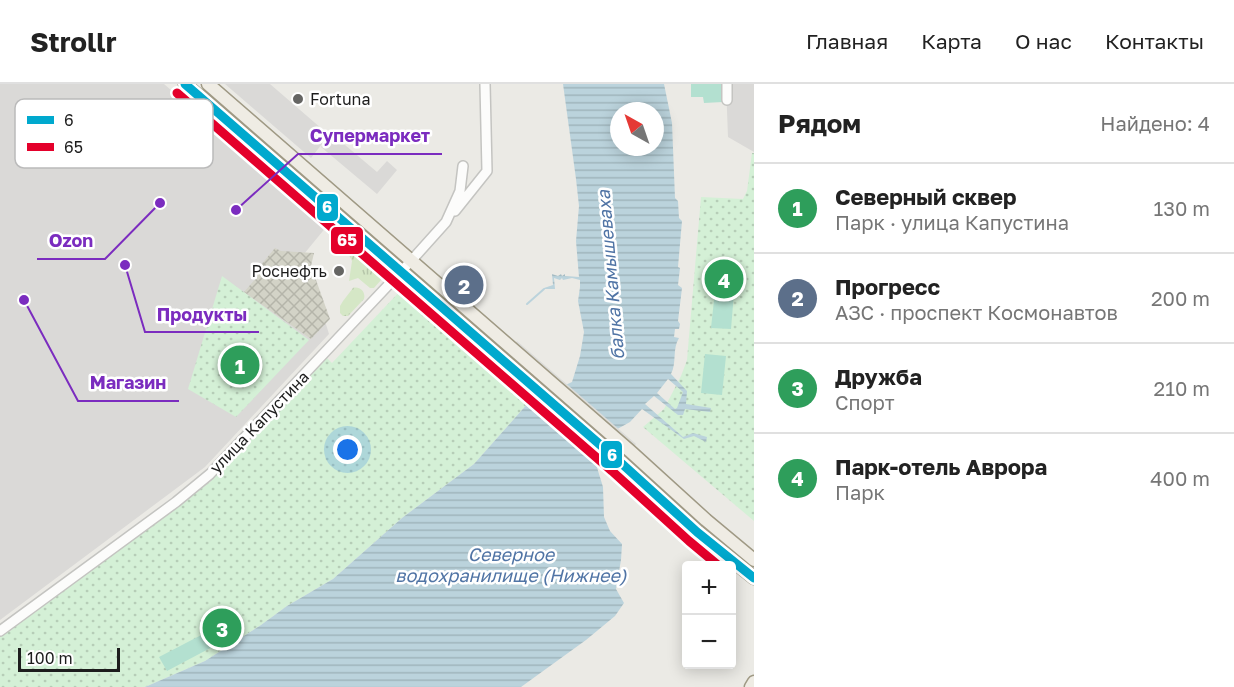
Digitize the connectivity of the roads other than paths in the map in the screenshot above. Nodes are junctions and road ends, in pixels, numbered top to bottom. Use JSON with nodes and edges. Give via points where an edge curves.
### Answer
{"nodes":[{"id":1,"x":184,"y":84,"type":"edge"},
{"id":2,"x":208,"y":84,"type":"edge"},
{"id":3,"x":485,"y":84,"type":"edge"},
{"id":4,"x":727,"y":84,"type":"edge"},
{"id":5,"x":201,"y":99,"type":"edge"},
{"id":6,"x":727,"y":100,"type":"dead end"},
{"id":7,"x":213,"y":109,"type":"edge"},
{"id":8,"x":463,"y":166,"type":"dead end"},
{"id":9,"x":446,"y":222,"type":"junction"},
{"id":10,"x":411,"y":261,"type":"junction"},
{"id":11,"x":401,"y":272,"type":"junction"},
{"id":12,"x":754,"y":560,"type":"edge"},
{"id":13,"x":754,"y":578,"type":"edge"},
{"id":14,"x":0,"y":631,"type":"edge"},
{"id":15,"x":754,"y":682,"type":"edge"},
{"id":16,"x":751,"y":687,"type":"edge"}],
"edges":[{"from":1,"to":5,"type":"main road"},
{"from":2,"to":10,"type":"main road"},
{"from":3,"to":9,"type":"street","via":[[487,171]]},
{"from":4,"to":6,"type":"street"},
{"from":7,"to":11,"type":"main road"},
{"from":8,"to":9,"type":"street","name":"улица Капустина","via":[[459,191]]},
{"from":9,"to":10,"type":"street","name":"улица Капустина"},
{"from":10,"to":11,"type":"street","name":"улица Капустина"},
{"from":10,"to":12,"type":"main road"},
{"from":11,"to":13,"type":"main road"},
{"from":11,"to":14,"type":"street","name":"улица Капустина","via":[[210,474]]},
{"from":15,"to":16,"type":"main road"}]}
